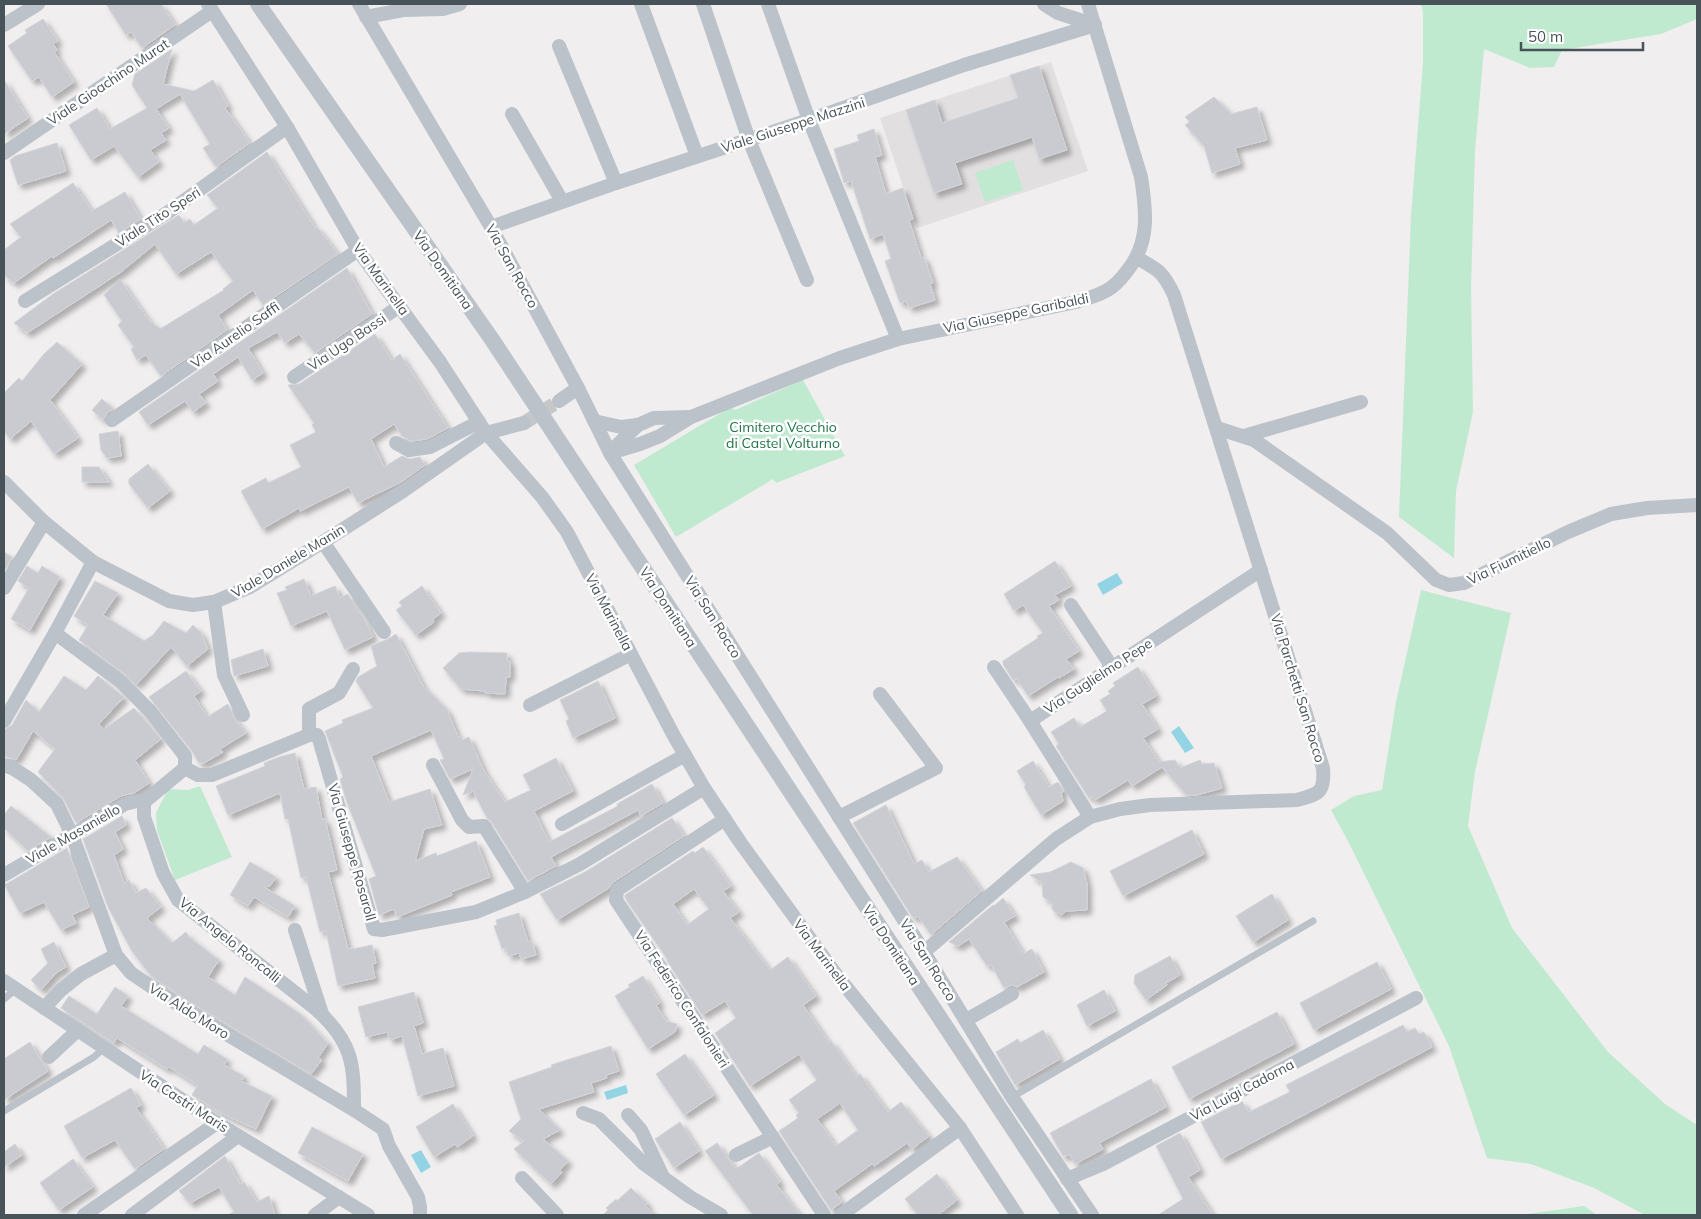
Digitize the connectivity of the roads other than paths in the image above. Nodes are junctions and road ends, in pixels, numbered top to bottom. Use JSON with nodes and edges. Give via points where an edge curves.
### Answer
{"nodes":[{"id":1,"x":38,"y":4,"type":"edge"},
{"id":2,"x":258,"y":4,"type":"edge"},
{"id":3,"x":359,"y":4,"type":"edge"},
{"id":4,"x":460,"y":4,"type":"edge"},
{"id":5,"x":641,"y":4,"type":"edge"},
{"id":6,"x":702,"y":4,"type":"edge"},
{"id":7,"x":768,"y":4,"type":"edge"},
{"id":8,"x":1044,"y":4,"type":"edge"},
{"id":9,"x":1088,"y":4,"type":"edge"},
{"id":10,"x":210,"y":7,"type":"edge"},
{"id":11,"x":366,"y":17,"type":"junction"},
{"id":12,"x":4,"y":25,"type":"edge"},
{"id":13,"x":1095,"y":25,"type":"junction"},
{"id":14,"x":559,"y":46,"type":"dead end"},
{"id":15,"x":512,"y":114,"type":"dead end"},
{"id":16,"x":809,"y":120,"type":"junction"},
{"id":17,"x":288,"y":127,"type":"junction"},
{"id":18,"x":749,"y":140,"type":"junction"},
{"id":19,"x":4,"y":153,"type":"edge"},
{"id":20,"x":697,"y":156,"type":"junction"},
{"id":21,"x":616,"y":183,"type":"junction"},
{"id":22,"x":562,"y":201,"type":"junction"},
{"id":23,"x":491,"y":227,"type":"junction"},
{"id":24,"x":358,"y":250,"type":"junction"},
{"id":25,"x":1137,"y":258,"type":"junction"},
{"id":26,"x":807,"y":280,"type":"dead end"},
{"id":27,"x":25,"y":301,"type":"dead end"},
{"id":28,"x":400,"y":306,"type":"junction"},
{"id":29,"x":898,"y":338,"type":"junction"},
{"id":30,"x":294,"y":377,"type":"dead end"},
{"id":31,"x":578,"y":388,"type":"junction"},
{"id":32,"x":558,"y":400,"type":"tunnel mouth"},
{"id":33,"x":1362,"y":402,"type":"dead end"},
{"id":34,"x":691,"y":417,"type":"junction"},
{"id":35,"x":112,"y":420,"type":"dead end"},
{"id":36,"x":594,"y":421,"type":"junction"},
{"id":37,"x":524,"y":423,"type":"tunnel mouth"},
{"id":38,"x":638,"y":425,"type":"junction"},
{"id":39,"x":483,"y":427,"type":"junction"},
{"id":40,"x":1217,"y":428,"type":"junction"},
{"id":41,"x":1244,"y":436,"type":"junction"},
{"id":42,"x":396,"y":443,"type":"dead end"},
{"id":43,"x":610,"y":453,"type":"junction"},
{"id":44,"x":4,"y":482,"type":"edge"},
{"id":45,"x":1697,"y":506,"type":"edge"},
{"id":46,"x":44,"y":522,"type":"junction"},
{"id":47,"x":322,"y":542,"type":"junction"},
{"id":48,"x":93,"y":562,"type":"junction"},
{"id":49,"x":1261,"y":570,"type":"junction"},
{"id":50,"x":4,"y":588,"type":"edge"},
{"id":51,"x":214,"y":602,"type":"junction"},
{"id":52,"x":1071,"y":605,"type":"dead end"},
{"id":53,"x":384,"y":632,"type":"dead end"},
{"id":54,"x":55,"y":633,"type":"junction"},
{"id":55,"x":631,"y":654,"type":"junction"},
{"id":56,"x":994,"y":667,"type":"dead end"},
{"id":57,"x":1112,"y":667,"type":"junction"},
{"id":58,"x":353,"y":669,"type":"dead end"},
{"id":59,"x":880,"y":694,"type":"dead end"},
{"id":60,"x":530,"y":705,"type":"dead end"},
{"id":61,"x":243,"y":715,"type":"dead end"},
{"id":62,"x":4,"y":721,"type":"edge"},
{"id":63,"x":1030,"y":721,"type":"junction"},
{"id":64,"x":309,"y":734,"type":"junction"},
{"id":65,"x":685,"y":755,"type":"junction"},
{"id":66,"x":4,"y":765,"type":"edge"},
{"id":67,"x":433,"y":765,"type":"dead end"},
{"id":68,"x":185,"y":768,"type":"junction"},
{"id":69,"x":704,"y":788,"type":"junction"},
{"id":70,"x":144,"y":802,"type":"junction"},
{"id":71,"x":839,"y":817,"type":"junction"},
{"id":72,"x":1090,"y":817,"type":"junction"},
{"id":73,"x":725,"y":819,"type":"junction"},
{"id":74,"x":562,"y":824,"type":"dead end"},
{"id":75,"x":72,"y":835,"type":"junction"},
{"id":76,"x":4,"y":875,"type":"edge"},
{"id":77,"x":524,"y":892,"type":"junction"},
{"id":78,"x":1313,"y":921,"type":"dead end"},
{"id":79,"x":295,"y":930,"type":"dead end"},
{"id":80,"x":924,"y":952,"type":"junction"},
{"id":81,"x":116,"y":956,"type":"junction"},
{"id":82,"x":4,"y":981,"type":"edge"},
{"id":83,"x":16,"y":989,"type":"junction"},
{"id":84,"x":1012,"y":994,"type":"dead end"},
{"id":85,"x":1416,"y":998,"type":"dead end"},
{"id":86,"x":4,"y":999,"type":"edge"},
{"id":87,"x":44,"y":1008,"type":"junction"},
{"id":88,"x":323,"y":1015,"type":"junction"},
{"id":89,"x":966,"y":1020,"type":"junction"},
{"id":90,"x":78,"y":1030,"type":"junction"},
{"id":91,"x":104,"y":1048,"type":"junction"},
{"id":92,"x":49,"y":1057,"type":"dead end"},
{"id":93,"x":1012,"y":1097,"type":"junction"},
{"id":94,"x":354,"y":1110,"type":"junction"},
{"id":95,"x":4,"y":1111,"type":"edge"},
{"id":96,"x":583,"y":1113,"type":"dead end"},
{"id":97,"x":628,"y":1115,"type":"dead end"},
{"id":98,"x":217,"y":1123,"type":"junction"},
{"id":99,"x":960,"y":1128,"type":"junction"},
{"id":100,"x":238,"y":1136,"type":"junction"},
{"id":101,"x":773,"y":1137,"type":"junction"},
{"id":102,"x":736,"y":1155,"type":"dead end"},
{"id":103,"x":663,"y":1177,"type":"junction"},
{"id":104,"x":522,"y":1178,"type":"dead end"},
{"id":105,"x":1067,"y":1179,"type":"junction"},
{"id":106,"x":339,"y":1197,"type":"junction"},
{"id":107,"x":84,"y":1215,"type":"edge"},
{"id":108,"x":132,"y":1215,"type":"edge"},
{"id":109,"x":315,"y":1215,"type":"edge"},
{"id":110,"x":368,"y":1215,"type":"edge"},
{"id":111,"x":420,"y":1215,"type":"edge"},
{"id":112,"x":557,"y":1215,"type":"edge"},
{"id":113,"x":721,"y":1215,"type":"edge"},
{"id":114,"x":824,"y":1215,"type":"edge"},
{"id":115,"x":841,"y":1215,"type":"edge"},
{"id":116,"x":1017,"y":1215,"type":"edge"},
{"id":117,"x":1070,"y":1215,"type":"edge"},
{"id":118,"x":1092,"y":1215,"type":"edge"}],
"edges":[{"from":1,"to":12,"type":"street"},
{"from":2,"to":117,"type":"street","name":"Via Domitiana","via":[[493,341]]},
{"from":3,"to":11,"type":"street","name":"Via San Rocco"},
{"from":4,"to":11,"type":"street","via":[[443,9],[407,10]]},
{"from":5,"to":20,"type":"street"},
{"from":6,"to":18,"type":"street"},
{"from":7,"to":16,"type":"street"},
{"from":8,"to":13,"type":"street","via":[[1058,13]]},
{"from":9,"to":13,"type":"street","name":"Via Giuseppe Garibaldi"},
{"from":10,"to":17,"type":"street","name":"Via Marinella"},
{"from":10,"to":19,"type":"street","name":"Viale Gioachino Murat"},
{"from":11,"to":23,"type":"street","name":"Via San Rocco"},
{"from":13,"to":16,"type":"street","name":"Viale Giuseppe Mazzini"},
{"from":13,"to":25,"type":"street","name":"Via Giuseppe Garibaldi","via":[[1141,177],[1146,224]]},
{"from":14,"to":21,"type":"street"},
{"from":15,"to":22,"type":"street"},
{"from":16,"to":18,"type":"street","name":"Viale Giuseppe Mazzini"},
{"from":16,"to":29,"type":"street"},
{"from":17,"to":24,"type":"street","name":"Via Marinella"},
{"from":17,"to":27,"type":"street","name":"Viale Tito Speri","via":[[167,213]]},
{"from":18,"to":20,"type":"street","name":"Viale Giuseppe Mazzini"},
{"from":18,"to":26,"type":"street"},
{"from":20,"to":21,"type":"street","name":"Viale Giuseppe Mazzini"},
{"from":21,"to":22,"type":"street","name":"Viale Giuseppe Mazzini"},
{"from":22,"to":23,"type":"street","name":"Viale Giuseppe Mazzini"},
{"from":23,"to":31,"type":"street","name":"Via San Rocco"},
{"from":24,"to":28,"type":"street","name":"Via Marinella"},
{"from":24,"to":35,"type":"street","name":"Via Aurelio Saffi"},
{"from":25,"to":29,"type":"street","name":"Via Giuseppe Garibaldi","via":[[1112,287],[1076,302]]},
{"from":25,"to":40,"type":"street","name":"Via Parchetti San Rocco","via":[[1166,277]]},
{"from":28,"to":30,"type":"street","name":"Via Ugo Bassi"},
{"from":28,"to":39,"type":"street","name":"Via Marinella"},
{"from":29,"to":34,"type":"street","name":"Via Giuseppe Garibaldi"},
{"from":31,"to":32,"type":"street"},
{"from":31,"to":36,"type":"street","name":"Via San Rocco"},
{"from":33,"to":41,"type":"street"},
{"from":34,"to":38,"type":"street","name":"Via Giuseppe Garibaldi","via":[[654,418]]},
{"from":34,"to":43,"type":"street","name":"Via Giuseppe Garibaldi","via":[[660,436]]},
{"from":36,"to":38,"type":"street","name":"Via Giuseppe Garibaldi","via":[[621,427]]},
{"from":36,"to":43,"type":"street","name":"Via San Rocco"},
{"from":37,"to":39,"type":"street","name":"Viale Daniele Manin"},
{"from":38,"to":43,"type":"street","name":"Via Giuseppe Garibaldi"},
{"from":39,"to":42,"type":"street","via":[[430,447],[410,450]]},
{"from":39,"to":47,"type":"street","name":"Viale Daniele Manin","via":[[403,491]]},
{"from":39,"to":55,"type":"street","name":"Via Marinella","via":[[567,532]]},
{"from":40,"to":41,"type":"street","name":"Via Fiumitiello"},
{"from":40,"to":49,"type":"street","name":"Via Parchetti San Rocco"},
{"from":41,"to":45,"type":"street","name":"Via Fiumitiello","via":[[1388,533],[1436,580],[1449,585],[1464,583],[1611,514],[1647,508]]},
{"from":43,"to":71,"type":"street","name":"Via San Rocco"},
{"from":44,"to":46,"type":"street","name":"Viale Daniele Manin"},
{"from":46,"to":48,"type":"street","name":"Viale Daniele Manin"},
{"from":46,"to":50,"type":"street"},
{"from":47,"to":51,"type":"street","name":"Viale Daniele Manin","via":[[250,587]]},
{"from":47,"to":53,"type":"street"},
{"from":48,"to":51,"type":"street","name":"Viale Daniele Manin","via":[[169,601],[192,605]]},
{"from":48,"to":54,"type":"street"},
{"from":49,"to":57,"type":"street","name":"Via Guglielmo Pepe"},
{"from":49,"to":72,"type":"street","name":"Via Parchetti San Rocco","via":[[1323,768],[1321,791],[1297,800],[1150,806]]},
{"from":51,"to":61,"type":"street","via":[[224,675]]},
{"from":52,"to":57,"type":"street"},
{"from":54,"to":62,"type":"street"},
{"from":54,"to":68,"type":"street","via":[[121,682],[150,711],[185,756]]},
{"from":55,"to":60,"type":"street"},
{"from":55,"to":65,"type":"street","name":"Via Marinella"},
{"from":56,"to":63,"type":"street"},
{"from":57,"to":63,"type":"street","name":"Via Guglielmo Pepe"},
{"from":58,"to":64,"type":"street","via":[[338,693],[309,709]]},
{"from":59,"to":71,"type":"street","via":[[936,768]]},
{"from":63,"to":72,"type":"street","name":"Via Guglielmo Pepe"},
{"from":64,"to":68,"type":"street","via":[[212,775],[198,775]]},
{"from":64,"to":77,"type":"street","name":"Via Giuseppe Rosaroll","via":[[317,735],[319,739],[374,929],[476,912]]},
{"from":65,"to":69,"type":"street","name":"Via Marinella"},
{"from":65,"to":74,"type":"street"},
{"from":66,"to":75,"type":"street","name":"Via Aldo Moro","via":[[31,780],[57,804]]},
{"from":67,"to":77,"type":"street","via":[[462,820],[469,826],[484,826]]},
{"from":68,"to":70,"type":"street"},
{"from":69,"to":73,"type":"street","name":"Via Marinella"},
{"from":69,"to":77,"type":"street","name":"Via Giuseppe Rosaroll","via":[[580,864]]},
{"from":70,"to":75,"type":"street","name":"Viale Masaniello","via":[[125,804]]},
{"from":70,"to":88,"type":"street","name":"Via Angelo Roncalli","via":[[144,817],[156,854],[178,900]]},
{"from":71,"to":80,"type":"street","name":"Via San Rocco"},
{"from":72,"to":80,"type":"street","name":"Via Parchetti San Rocco","via":[[1056,839]]},
{"from":73,"to":99,"type":"street","name":"Via Marinella","via":[[838,977]]},
{"from":73,"to":101,"type":"street","name":"Via Federico Confalonieri","via":[[617,890],[615,896]]},
{"from":75,"to":76,"type":"street","name":"Viale Masaniello"},
{"from":75,"to":81,"type":"street","name":"Via Aldo Moro"},
{"from":78,"to":93,"type":"lane"},
{"from":79,"to":88,"type":"street"},
{"from":80,"to":89,"type":"street","name":"Via San Rocco"},
{"from":81,"to":87,"type":"street","via":[[81,974]]},
{"from":81,"to":94,"type":"street","name":"Via Aldo Moro","via":[[131,973],[183,1008]]},
{"from":82,"to":83,"type":"street","name":"Via Castri Maris"},
{"from":83,"to":86,"type":"lane"},
{"from":83,"to":87,"type":"street","name":"Via Castri Maris"},
{"from":84,"to":89,"type":"street"},
{"from":85,"to":105,"type":"street","name":"Via Luigi Cadorna","via":[[1103,1164]]},
{"from":87,"to":90,"type":"street","name":"Via Castri Maris"},
{"from":88,"to":94,"type":"street","name":"Via Angelo Roncalli","via":[[347,1047],[354,1074]]},
{"from":89,"to":93,"type":"street","name":"Via San Rocco"},
{"from":90,"to":91,"type":"street","name":"Via Castri Maris"},
{"from":90,"to":92,"type":"street"},
{"from":91,"to":95,"type":"lane"},
{"from":91,"to":98,"type":"street","name":"Via Castri Maris"},
{"from":93,"to":105,"type":"street","name":"Via San Rocco"},
{"from":94,"to":111,"type":"street","name":"Via Aldo Moro","via":[[383,1129],[418,1197]]},
{"from":96,"to":103,"type":"street","via":[[599,1119],[643,1163]]},
{"from":97,"to":103,"type":"street","via":[[641,1130]]},
{"from":98,"to":100,"type":"street","name":"Via Castri Maris"},
{"from":98,"to":107,"type":"street"},
{"from":99,"to":115,"type":"street"},
{"from":99,"to":116,"type":"street","name":"Via Marinella"},
{"from":100,"to":106,"type":"street","name":"Via Castri Maris"},
{"from":100,"to":108,"type":"street"},
{"from":101,"to":102,"type":"street"},
{"from":101,"to":114,"type":"street","name":"Via Federico Confalonieri"},
{"from":103,"to":113,"type":"street"},
{"from":104,"to":112,"type":"street"},
{"from":105,"to":118,"type":"street","name":"Via San Rocco"},
{"from":106,"to":109,"type":"street"},
{"from":106,"to":110,"type":"street","name":"Via Castri Maris"}]}
